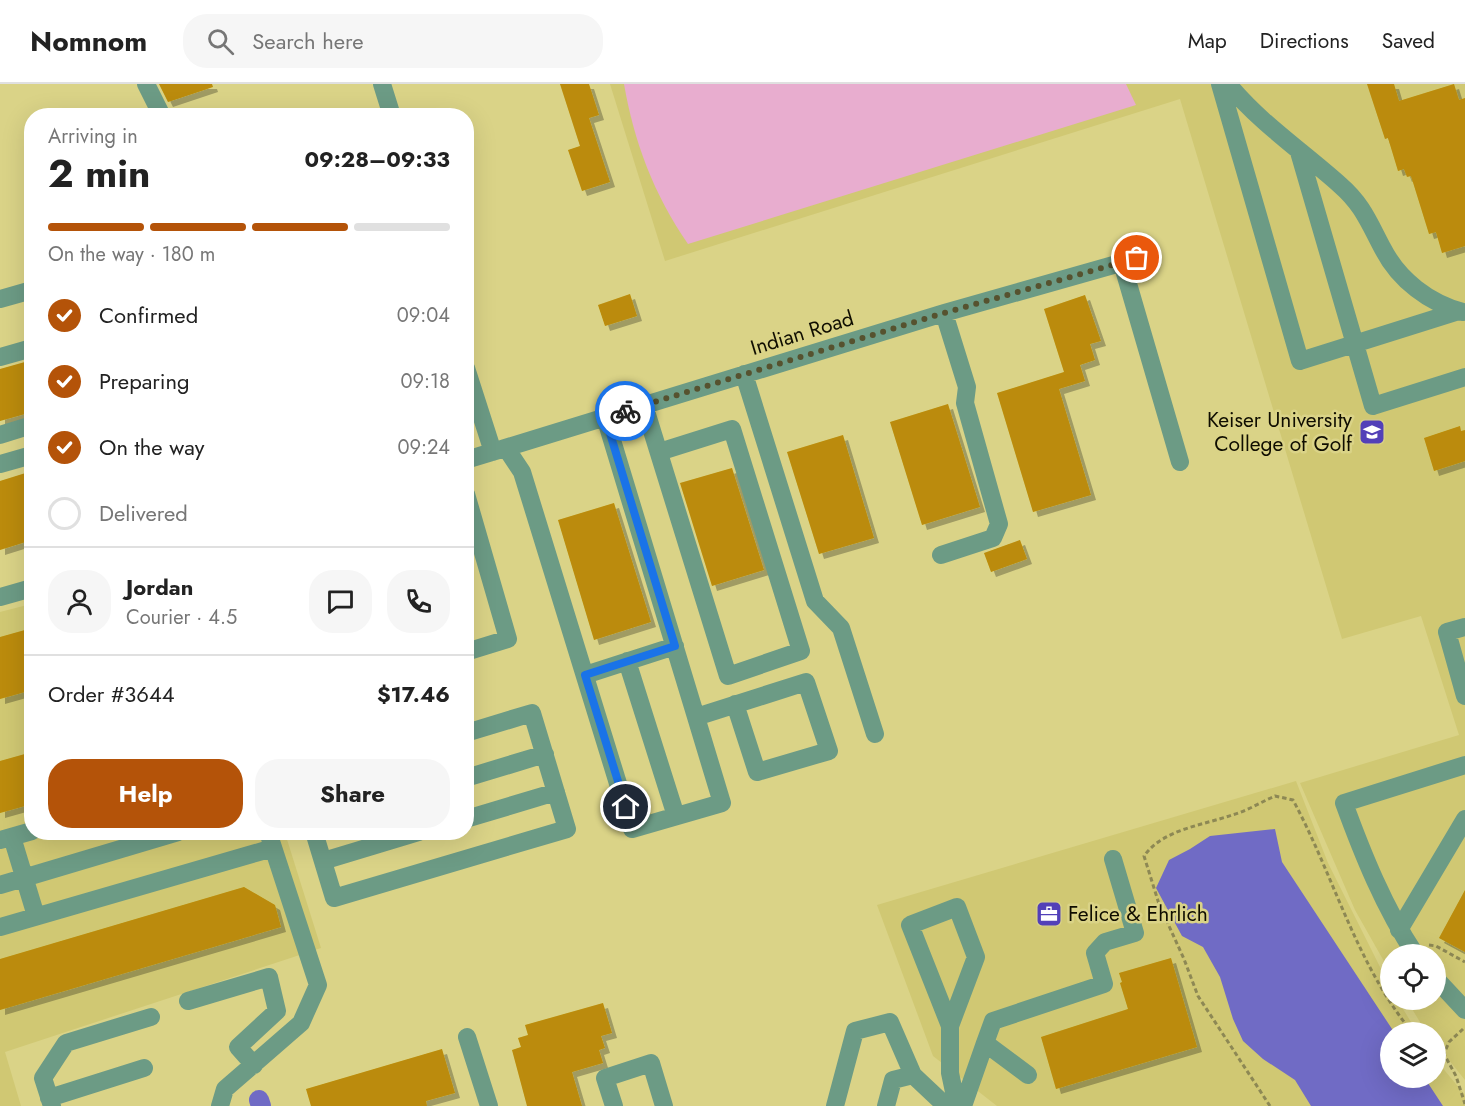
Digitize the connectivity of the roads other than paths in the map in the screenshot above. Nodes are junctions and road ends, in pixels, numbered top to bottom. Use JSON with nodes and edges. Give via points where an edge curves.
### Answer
{"nodes":[{"id":1,"x":146,"y":84,"type":"edge"},
{"id":2,"x":382,"y":84,"type":"edge"},
{"id":3,"x":1220,"y":84,"type":"edge"},
{"id":4,"x":1228,"y":84,"type":"edge"},
{"id":5,"x":158,"y":108,"type":"edge"},
{"id":6,"x":390,"y":108,"type":"edge"},
{"id":7,"x":1299,"y":152,"type":"junction"},
{"id":8,"x":1152,"y":254,"type":"dead end"},
{"id":9,"x":1122,"y":263,"type":"junction"},
{"id":10,"x":24,"y":292,"type":"edge"},
{"id":11,"x":0,"y":299,"type":"edge"},
{"id":12,"x":1462,"y":312,"type":"edge"},
{"id":13,"x":944,"y":313,"type":"junction"},
{"id":14,"x":1355,"y":344,"type":"junction"},
{"id":15,"x":24,"y":350,"type":"edge"},
{"id":16,"x":0,"y":357,"type":"edge"},
{"id":17,"x":744,"y":374,"type":"junction"},
{"id":18,"x":1465,"y":377,"type":"edge"},
{"id":19,"x":474,"y":388,"type":"edge"},
{"id":20,"x":644,"y":405,"type":"junction"},
{"id":21,"x":605,"y":417,"type":"junction"},
{"id":22,"x":24,"y":428,"type":"edge"},
{"id":23,"x":0,"y":435,"type":"edge"},
{"id":24,"x":499,"y":450,"type":"junction"},
{"id":25,"x":659,"y":452,"type":"junction"},
{"id":26,"x":24,"y":456,"type":"edge"},
{"id":27,"x":474,"y":458,"type":"edge"},
{"id":28,"x":1180,"y":462,"type":"dead end"},
{"id":29,"x":0,"y":464,"type":"edge"},
{"id":30,"x":474,"y":536,"type":"edge"},
{"id":31,"x":941,"y":555,"type":"dead end"},
{"id":32,"x":24,"y":590,"type":"edge"},
{"id":33,"x":0,"y":597,"type":"edge"},
{"id":34,"x":1465,"y":627,"type":"edge"},
{"id":35,"x":675,"y":646,"type":"junction"},
{"id":36,"x":474,"y":650,"type":"edge"},
{"id":37,"x":627,"y":661,"type":"junction"},
{"id":38,"x":585,"y":675,"type":"junction"},
{"id":39,"x":1465,"y":696,"type":"edge"},
{"id":40,"x":735,"y":704,"type":"junction"},
{"id":41,"x":696,"y":717,"type":"junction"},
{"id":42,"x":474,"y":731,"type":"edge"},
{"id":43,"x":875,"y":735,"type":"dead end"},
{"id":44,"x":545,"y":754,"type":"junction"},
{"id":45,"x":1465,"y":765,"type":"edge"},
{"id":46,"x":474,"y":776,"type":"edge"},
{"id":47,"x":556,"y":792,"type":"junction"},
{"id":48,"x":676,"y":816,"type":"junction"},
{"id":49,"x":474,"y":817,"type":"edge"},
{"id":50,"x":1465,"y":819,"type":"edge"},
{"id":51,"x":24,"y":833,"type":"edge"},
{"id":52,"x":6,"y":838,"type":"edge"},
{"id":53,"x":151,"y":840,"type":"edge"},
{"id":54,"x":270,"y":840,"type":"edge"},
{"id":55,"x":316,"y":840,"type":"edge"},
{"id":56,"x":393,"y":840,"type":"edge"},
{"id":57,"x":1113,"y":859,"type":"dead end"},
{"id":58,"x":323,"y":861,"type":"junction"},
{"id":59,"x":24,"y":878,"type":"junction"},
{"id":60,"x":0,"y":885,"type":"edge"},
{"id":61,"x":36,"y":916,"type":"junction"},
{"id":62,"x":0,"y":927,"type":"edge"},
{"id":63,"x":1407,"y":942,"type":"edge"},
{"id":64,"x":1446,"y":990,"type":"edge"},
{"id":65,"x":188,"y":1001,"type":"dead end"},
{"id":66,"x":1465,"y":1010,"type":"edge"},
{"id":67,"x":151,"y":1017,"type":"dead end"},
{"id":68,"x":950,"y":1026,"type":"junction"},
{"id":69,"x":468,"y":1037,"type":"dead end"},
{"id":70,"x":985,"y":1043,"type":"junction"},
{"id":71,"x":254,"y":1065,"type":"junction"},
{"id":72,"x":144,"y":1068,"type":"dead end"},
{"id":73,"x":913,"y":1075,"type":"junction"},
{"id":74,"x":1028,"y":1075,"type":"dead end"},
{"id":75,"x":51,"y":1102,"type":"edge"},
{"id":76,"x":220,"y":1106,"type":"edge"},
{"id":77,"x":489,"y":1106,"type":"edge"},
{"id":78,"x":614,"y":1106,"type":"edge"},
{"id":79,"x":664,"y":1106,"type":"edge"},
{"id":80,"x":835,"y":1106,"type":"edge"},
{"id":81,"x":886,"y":1106,"type":"edge"},
{"id":82,"x":946,"y":1106,"type":"edge"},
{"id":83,"x":957,"y":1106,"type":"edge"},
{"id":84,"x":963,"y":1106,"type":"edge"}],
"edges":[{"from":1,"to":5,"type":"street"},
{"from":2,"to":6,"type":"street"},
{"from":3,"to":14,"type":"street","via":[[1300,361]]},
{"from":4,"to":7,"type":"street","via":[[1245,105]]},
{"from":7,"to":12,"type":"street","via":[[1341,185],[1358,204],[1389,260],[1409,282],[1432,300]]},
{"from":7,"to":14,"type":"street"},
{"from":8,"to":9,"type":"street","name":"Indian Road"},
{"from":9,"to":13,"type":"street","name":"Indian Road"},
{"from":9,"to":28,"type":"street"},
{"from":10,"to":11,"type":"street"},
{"from":12,"to":14,"type":"street"},
{"from":13,"to":17,"type":"street","name":"Indian Road"},
{"from":13,"to":31,"type":"street","via":[[967,387],[965,403],[999,524],[993,538]]},
{"from":14,"to":18,"type":"street","via":[[1373,406]]},
{"from":15,"to":16,"type":"street"},
{"from":17,"to":20,"type":"street","name":"Indian Road"},
{"from":17,"to":43,"type":"street","via":[[815,601],[841,628]]},
{"from":19,"to":24,"type":"street"},
{"from":20,"to":21,"type":"street","name":"Indian Road"},
{"from":20,"to":25,"type":"street"},
{"from":21,"to":24,"type":"street","name":"Indian Road"},
{"from":21,"to":35,"type":"street"},
{"from":22,"to":23,"type":"street"},
{"from":24,"to":27,"type":"street","name":"Indian Road"},
{"from":24,"to":38,"type":"street","via":[[522,472]]},
{"from":25,"to":25,"type":"street","via":[[728,676],[801,651],[732,429]]},
{"from":26,"to":29,"type":"street"},
{"from":30,"to":36,"type":"street","via":[[508,639]]},
{"from":32,"to":33,"type":"street"},
{"from":34,"to":39,"type":"street","via":[[1447,632]]},
{"from":35,"to":37,"type":"street"},
{"from":35,"to":41,"type":"street"},
{"from":37,"to":38,"type":"street"},
{"from":37,"to":48,"type":"street"},
{"from":38,"to":48,"type":"street","via":[[632,829]]},
{"from":40,"to":40,"type":"street","via":[[806,682],[829,751],[757,772]]},
{"from":40,"to":41,"type":"street"},
{"from":41,"to":48,"type":"street","via":[[722,803]]},
{"from":42,"to":44,"type":"street","via":[[532,713]]},
{"from":44,"to":46,"type":"street"},
{"from":44,"to":47,"type":"street"},
{"from":45,"to":63,"type":"street","via":[[1344,803],[1362,854]]},
{"from":47,"to":49,"type":"street"},
{"from":47,"to":58,"type":"street","via":[[567,829],[334,898]]},
{"from":50,"to":63,"type":"street"},
{"from":51,"to":52,"type":"street"},
{"from":52,"to":59,"type":"street"},
{"from":53,"to":59,"type":"street"},
{"from":54,"to":61,"type":"street"},
{"from":54,"to":71,"type":"street","via":[[318,985],[301,1023]]},
{"from":55,"to":58,"type":"street"},
{"from":56,"to":58,"type":"street"},
{"from":57,"to":70,"type":"street","via":[[1135,933],[1105,942],[1095,953],[1104,984],[993,1021]]},
{"from":59,"to":60,"type":"street"},
{"from":59,"to":61,"type":"street"},
{"from":61,"to":62,"type":"street"},
{"from":64,"to":66,"type":"street"},
{"from":65,"to":71,"type":"street","via":[[269,977],[277,1011],[238,1047]]},
{"from":67,"to":75,"type":"street","via":[[66,1043],[44,1078]]},
{"from":68,"to":68,"type":"street","via":[[976,957],[957,907],[910,925]]},
{"from":68,"to":83,"type":"street","via":[[950,1073]]},
{"from":69,"to":77,"type":"street"},
{"from":70,"to":74,"type":"street"},
{"from":70,"to":84,"type":"street"},
{"from":71,"to":76,"type":"street","via":[[225,1089]]},
{"from":72,"to":75,"type":"street"},
{"from":73,"to":80,"type":"street","via":[[890,1022],[855,1031]]},
{"from":73,"to":81,"type":"street","via":[[893,1080]]},
{"from":73,"to":82,"type":"street"},
{"from":78,"to":79,"type":"street","via":[[605,1078],[651,1063]]}]}
